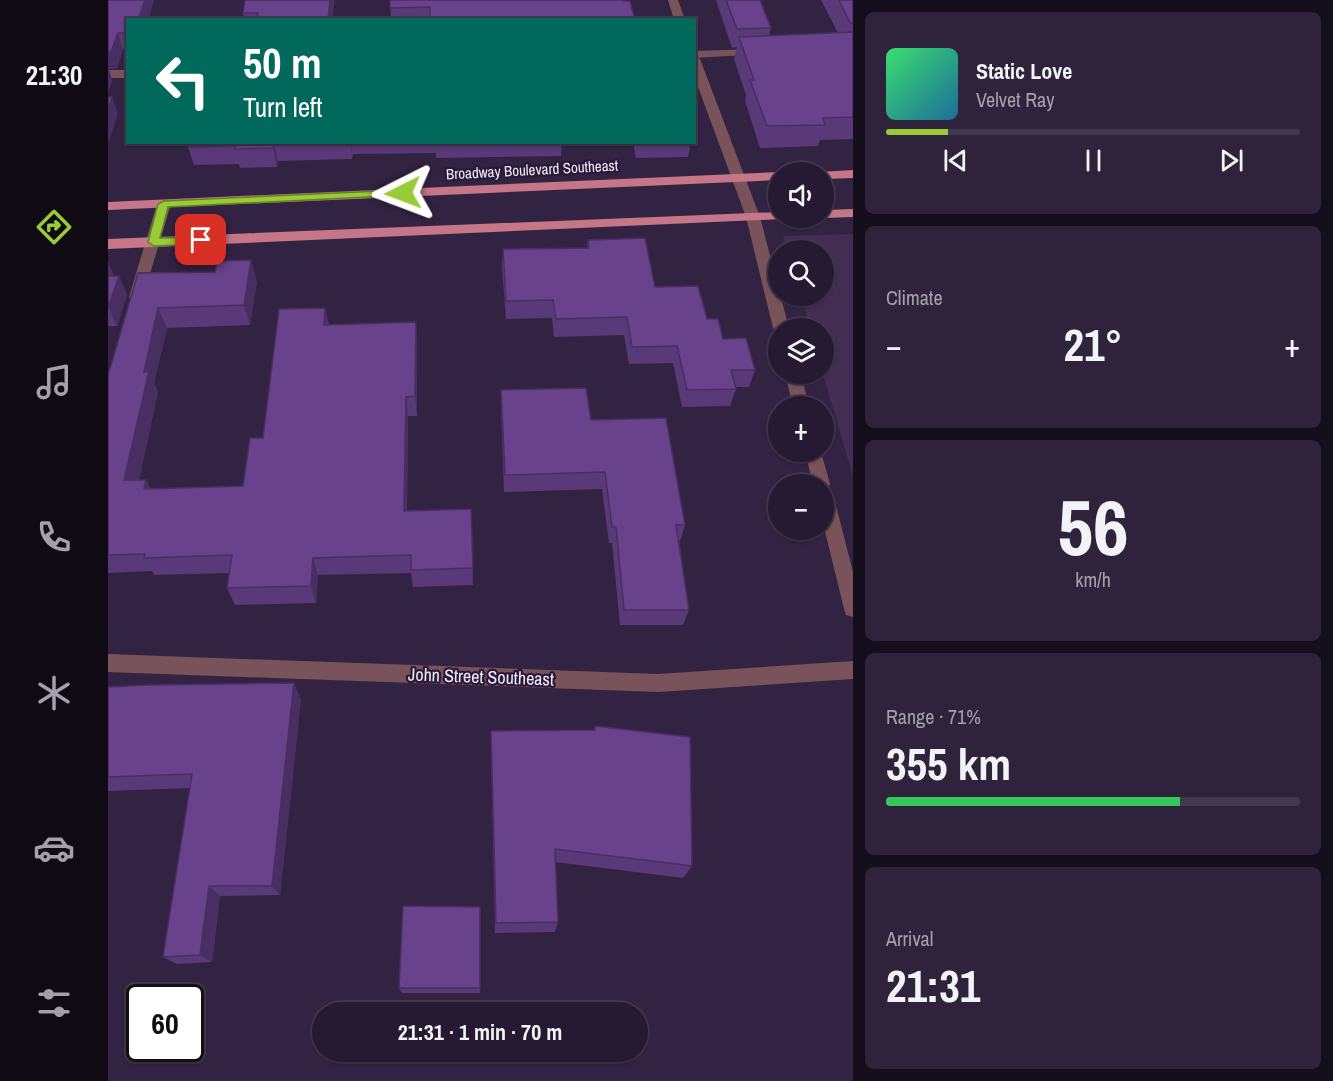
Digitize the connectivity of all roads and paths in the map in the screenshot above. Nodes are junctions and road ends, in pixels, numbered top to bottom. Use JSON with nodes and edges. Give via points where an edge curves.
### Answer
{"nodes":[{"id":1,"x":673,"y":0,"type":"edge"},
{"id":2,"x":679,"y":18,"type":"edge"},
{"id":3,"x":774,"y":52,"type":"edge"},
{"id":4,"x":696,"y":55,"type":"edge"},
{"id":5,"x":696,"y":65,"type":"edge"},
{"id":6,"x":108,"y":74,"type":"edge"},
{"id":7,"x":126,"y":74,"type":"edge"},
{"id":8,"x":853,"y":174,"type":"edge"},
{"id":9,"x":834,"y":175,"type":"edge"},
{"id":10,"x":768,"y":176,"type":"edge"},
{"id":11,"x":737,"y":178,"type":"junction"},
{"id":12,"x":164,"y":204,"type":"junction"},
{"id":13,"x":108,"y":206,"type":"edge"},
{"id":14,"x":853,"y":213,"type":"edge"},
{"id":15,"x":834,"y":214,"type":"edge"},
{"id":16,"x":768,"y":216,"type":"edge"},
{"id":17,"x":753,"y":217,"type":"junction"},
{"id":18,"x":154,"y":242,"type":"junction"},
{"id":19,"x":108,"y":244,"type":"edge"},
{"id":20,"x":132,"y":310,"type":"edge"},
{"id":21,"x":778,"y":318,"type":"edge"},
{"id":22,"x":834,"y":534,"type":"edge"},
{"id":23,"x":853,"y":609,"type":"edge"},
{"id":24,"x":108,"y":663,"type":"edge"},
{"id":25,"x":853,"y":670,"type":"edge"}],
"edges":[{"from":1,"to":2,"type":"street"},
{"from":3,"to":4,"type":"street"},
{"from":5,"to":11,"type":"street"},
{"from":6,"to":7,"type":"street"},
{"from":8,"to":9,"type":"main road"},
{"from":10,"to":11,"type":"main road","name":"Broadway Boulevard Southeast"},
{"from":11,"to":12,"type":"main road","name":"Broadway Boulevard Southeast"},
{"from":11,"to":17,"type":"street"},
{"from":12,"to":13,"type":"main road","name":"Broadway Boulevard Southeast"},
{"from":12,"to":18,"type":"street"},
{"from":14,"to":15,"type":"main road"},
{"from":16,"to":17,"type":"main road"},
{"from":17,"to":18,"type":"main road"},
{"from":17,"to":21,"type":"street"},
{"from":18,"to":19,"type":"main road"},
{"from":18,"to":20,"type":"street"},
{"from":22,"to":23,"type":"street"},
{"from":24,"to":25,"type":"street","name":"John Street Southeast","via":[[658,683]]}]}
